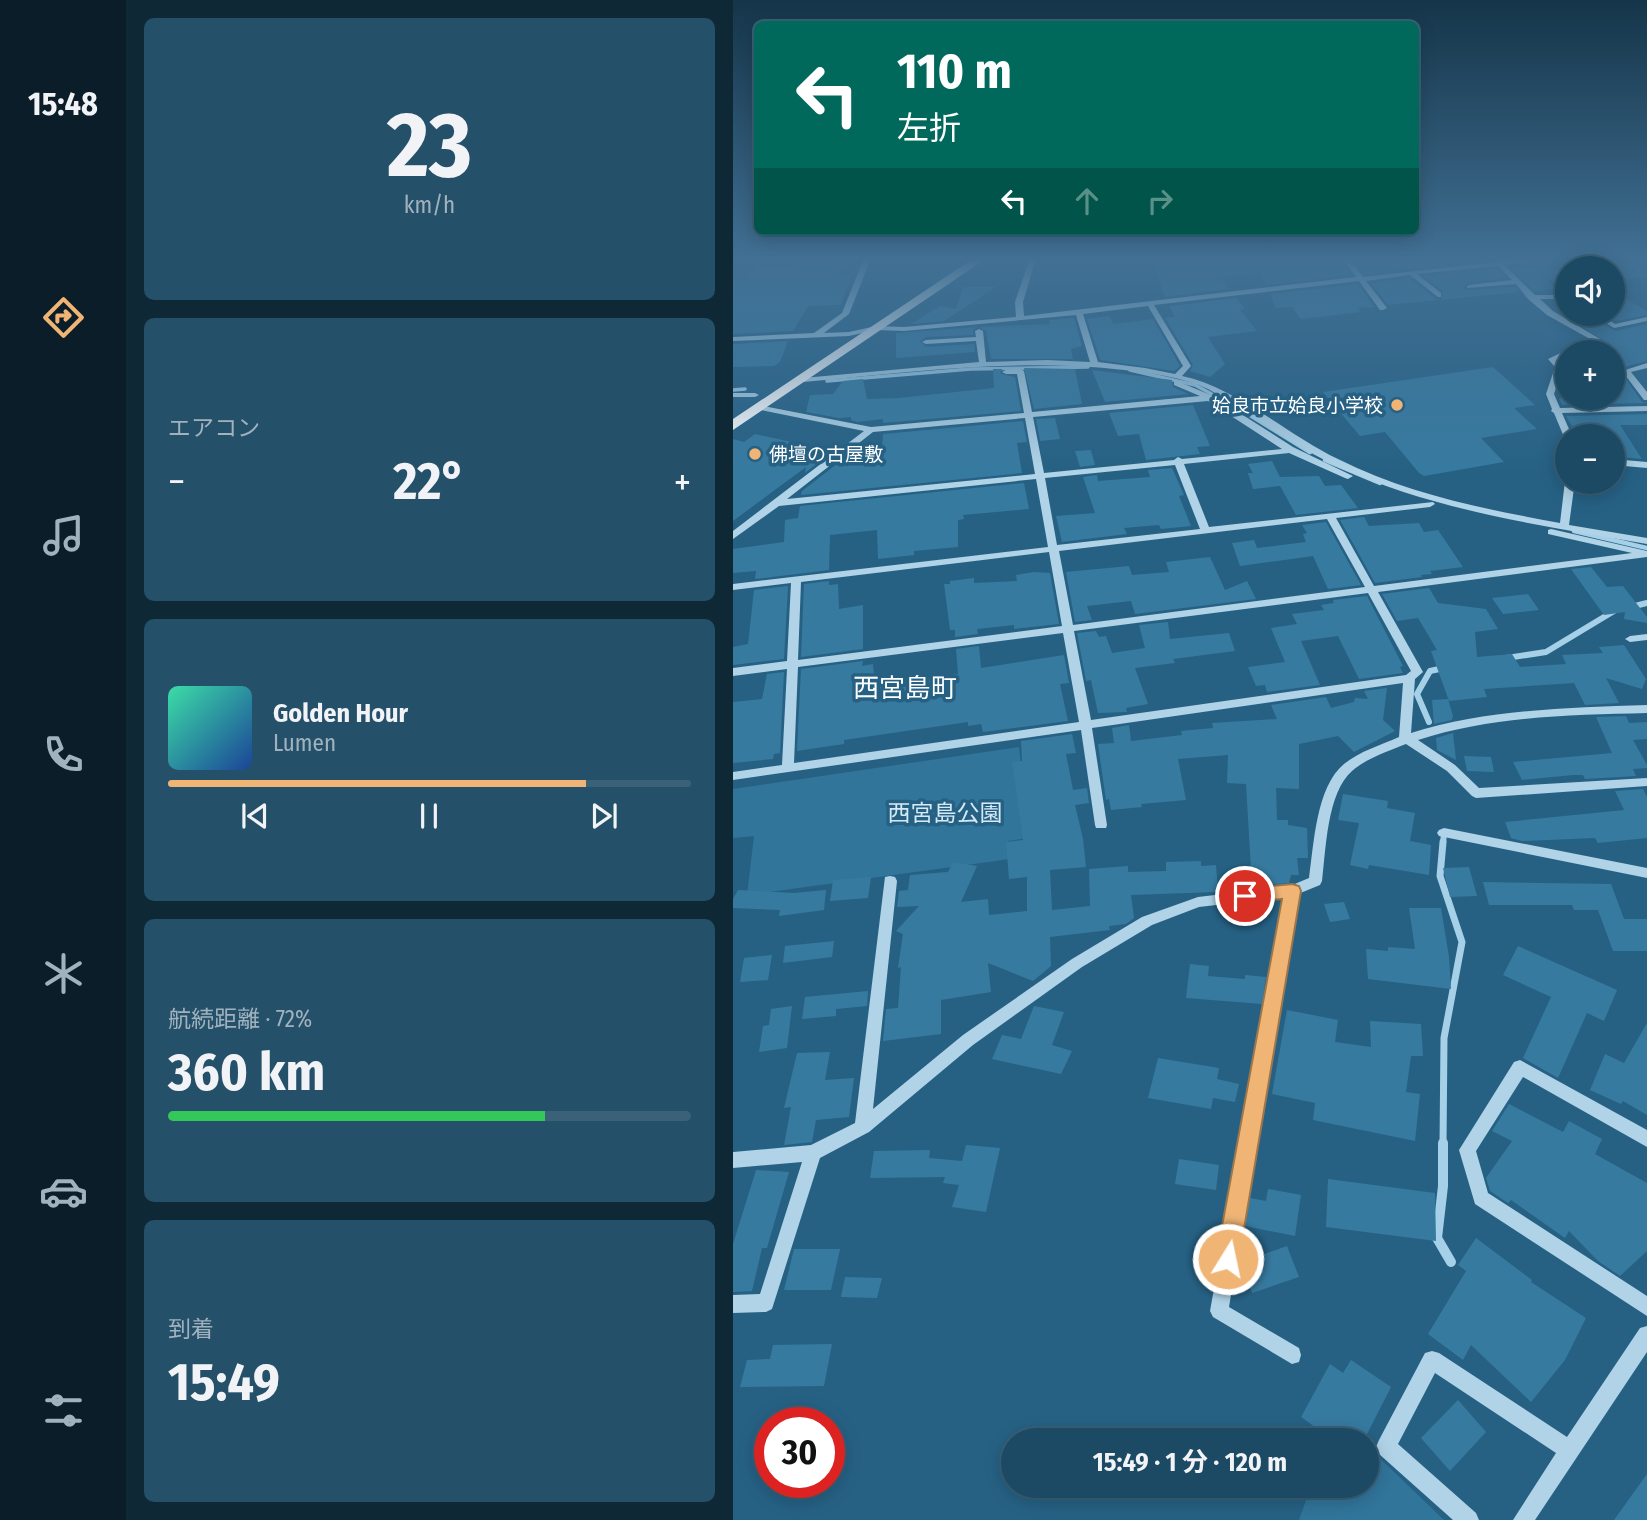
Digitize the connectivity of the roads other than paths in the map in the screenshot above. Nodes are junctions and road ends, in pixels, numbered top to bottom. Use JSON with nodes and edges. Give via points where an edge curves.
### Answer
{"nodes":[{"id":1,"x":825,"y":329,"type":"edge"},
{"id":2,"x":857,"y":329,"type":"edge"},
{"id":3,"x":872,"y":329,"type":"edge"},
{"id":4,"x":875,"y":329,"type":"edge"},
{"id":5,"x":979,"y":329,"type":"edge"},
{"id":6,"x":1084,"y":329,"type":"edge"},
{"id":7,"x":1165,"y":329,"type":"edge"},
{"id":8,"x":1578,"y":329,"type":"edge"},
{"id":9,"x":849,"y":334,"type":"junction"},
{"id":10,"x":815,"y":336,"type":"junction"},
{"id":11,"x":733,"y":339,"type":"edge"},
{"id":12,"x":978,"y":339,"type":"junction"},
{"id":13,"x":1594,"y":340,"type":"edge"},
{"id":14,"x":926,"y":342,"type":"dead end"},
{"id":15,"x":1095,"y":364,"type":"junction"},
{"id":16,"x":1647,"y":365,"type":"edge"},
{"id":17,"x":983,"y":366,"type":"junction"},
{"id":18,"x":1020,"y":371,"type":"junction"},
{"id":19,"x":1176,"y":377,"type":"junction"},
{"id":20,"x":1555,"y":379,"type":"edge"},
{"id":21,"x":802,"y":380,"type":"junction"},
{"id":22,"x":789,"y":389,"type":"junction"},
{"id":23,"x":733,"y":395,"type":"edge"},
{"id":24,"x":1210,"y":398,"type":"junction"},
{"id":25,"x":1647,"y":398,"type":"edge"},
{"id":26,"x":758,"y":401,"type":"junction"},
{"id":27,"x":1647,"y":408,"type":"edge"},
{"id":28,"x":733,"y":410,"type":"edge"},
{"id":29,"x":1555,"y":411,"type":"junction"},
{"id":30,"x":1027,"y":414,"type":"junction"},
{"id":31,"x":1562,"y":424,"type":"edge"},
{"id":32,"x":733,"y":426,"type":"edge"},
{"id":33,"x":871,"y":430,"type":"junction"},
{"id":34,"x":1306,"y":445,"type":"junction"},
{"id":35,"x":1292,"y":451,"type":"junction"},
{"id":36,"x":1178,"y":460,"type":"junction"},
{"id":37,"x":1625,"y":463,"type":"edge"},
{"id":38,"x":1647,"y":465,"type":"edge"},
{"id":39,"x":1037,"y":475,"type":"junction"},
{"id":40,"x":1568,"y":494,"type":"edge"},
{"id":41,"x":776,"y":503,"type":"junction"},
{"id":42,"x":1430,"y":504,"type":"junction"},
{"id":43,"x":1330,"y":516,"type":"junction"},
{"id":44,"x":1564,"y":526,"type":"junction"},
{"id":45,"x":1205,"y":530,"type":"junction"},
{"id":46,"x":733,"y":536,"type":"edge"},
{"id":47,"x":1647,"y":541,"type":"edge"},
{"id":48,"x":1051,"y":548,"type":"junction"},
{"id":49,"x":1647,"y":553,"type":"edge"},
{"id":50,"x":797,"y":579,"type":"junction"},
{"id":51,"x":733,"y":587,"type":"edge"},
{"id":52,"x":1371,"y":590,"type":"junction"},
{"id":53,"x":1067,"y":629,"type":"junction"},
{"id":54,"x":1647,"y":638,"type":"edge"},
{"id":55,"x":1630,"y":639,"type":"dead end"},
{"id":56,"x":792,"y":664,"type":"junction"},
{"id":57,"x":733,"y":672,"type":"edge"},
{"id":58,"x":1409,"y":678,"type":"junction"},
{"id":59,"x":1647,"y":709,"type":"edge"},
{"id":60,"x":1085,"y":724,"type":"junction"},
{"id":61,"x":1405,"y":737,"type":"junction"},
{"id":62,"x":788,"y":768,"type":"junction"},
{"id":63,"x":733,"y":776,"type":"edge"},
{"id":64,"x":1647,"y":782,"type":"edge"},
{"id":65,"x":1101,"y":825,"type":"dead end"},
{"id":66,"x":1444,"y":833,"type":"dead end"},
{"id":67,"x":1647,"y":873,"type":"edge"},
{"id":68,"x":890,"y":881,"type":"dead end"},
{"id":69,"x":1292,"y":891,"type":"junction"},
{"id":70,"x":863,"y":1127,"type":"junction"},
{"id":71,"x":1647,"y":1139,"type":"edge"},
{"id":72,"x":813,"y":1153,"type":"junction"},
{"id":73,"x":733,"y":1160,"type":"edge"},
{"id":74,"x":733,"y":1304,"type":"edge"},
{"id":75,"x":1647,"y":1307,"type":"edge"},
{"id":76,"x":1647,"y":1335,"type":"edge"},
{"id":77,"x":1292,"y":1355,"type":"dead end"},
{"id":78,"x":1569,"y":1450,"type":"junction"},
{"id":79,"x":1469,"y":1520,"type":"edge"},
{"id":80,"x":1523,"y":1520,"type":"edge"}],
"edges":[{"from":1,"to":10,"type":"street"},
{"from":2,"to":9,"type":"highway"},
{"from":3,"to":9,"type":"street"},
{"from":4,"to":21,"type":"highway"},
{"from":5,"to":12,"type":"street"},
{"from":6,"to":15,"type":"street"},
{"from":7,"to":19,"type":"street","via":[[1187,366]]},
{"from":8,"to":13,"type":"street"},
{"from":9,"to":10,"type":"street"},
{"from":9,"to":26,"type":"highway"},
{"from":10,"to":11,"type":"street"},
{"from":12,"to":14,"type":"street"},
{"from":12,"to":17,"type":"street"},
{"from":15,"to":17,"type":"street"},
{"from":15,"to":19,"type":"street"},
{"from":16,"to":25,"type":"street","via":[[1626,371]]},
{"from":17,"to":21,"type":"street"},
{"from":18,"to":22,"type":"street"},
{"from":18,"to":24,"type":"street","via":[[1117,372],[1188,386]]},
{"from":18,"to":30,"type":"street"},
{"from":19,"to":34,"type":"street","via":[[1206,384]]},
{"from":20,"to":29,"type":"street","via":[[1550,394]]},
{"from":21,"to":22,"type":"highway"},
{"from":22,"to":26,"type":"highway"},
{"from":23,"to":26,"type":"street"},
{"from":24,"to":30,"type":"street"},
{"from":24,"to":35,"type":"street"},
{"from":26,"to":28,"type":"highway"},
{"from":26,"to":32,"type":"highway"},
{"from":26,"to":33,"type":"street"},
{"from":27,"to":29,"type":"street"},
{"from":29,"to":31,"type":"street"},
{"from":30,"to":33,"type":"street"},
{"from":30,"to":39,"type":"street"},
{"from":33,"to":41,"type":"street"},
{"from":34,"to":35,"type":"street"},
{"from":34,"to":44,"type":"street","via":[[1373,479]]},
{"from":35,"to":36,"type":"street"},
{"from":35,"to":42,"type":"street","via":[[1360,482]]},
{"from":36,"to":39,"type":"street"},
{"from":36,"to":45,"type":"street"},
{"from":37,"to":38,"type":"street"},
{"from":39,"to":41,"type":"street"},
{"from":39,"to":48,"type":"street"},
{"from":40,"to":44,"type":"street"},
{"from":41,"to":46,"type":"street"},
{"from":42,"to":43,"type":"street"},
{"from":42,"to":49,"type":"street"},
{"from":43,"to":45,"type":"street"},
{"from":43,"to":52,"type":"street"},
{"from":44,"to":47,"type":"street"},
{"from":45,"to":48,"type":"street"},
{"from":48,"to":50,"type":"street"},
{"from":48,"to":53,"type":"street"},
{"from":49,"to":52,"type":"street"},
{"from":50,"to":51,"type":"street"},
{"from":50,"to":56,"type":"street"},
{"from":52,"to":53,"type":"street"},
{"from":52,"to":58,"type":"street","via":[[1417,672]]},
{"from":53,"to":56,"type":"street"},
{"from":53,"to":60,"type":"street"},
{"from":54,"to":55,"type":"street"},
{"from":56,"to":57,"type":"street"},
{"from":56,"to":62,"type":"street"},
{"from":58,"to":60,"type":"street"},
{"from":58,"to":61,"type":"street"},
{"from":59,"to":61,"type":"street","via":[[1516,717]]},
{"from":60,"to":62,"type":"street"},
{"from":60,"to":65,"type":"street"},
{"from":61,"to":64,"type":"street","via":[[1451,768],[1476,793]]},
{"from":61,"to":69,"type":"street","via":[[1343,771],[1329,799],[1315,881]]},
{"from":62,"to":63,"type":"street"},
{"from":66,"to":67,"type":"street"},
{"from":68,"to":70,"type":"street"},
{"from":69,"to":70,"type":"street","via":[[1198,902],[1147,921],[1077,963],[968,1040]]},
{"from":69,"to":77,"type":"street","via":[[1218,1311]]},
{"from":70,"to":72,"type":"street"},
{"from":71,"to":75,"type":"street","via":[[1520,1066],[1467,1150],[1481,1198]]},
{"from":72,"to":73,"type":"street"},
{"from":72,"to":74,"type":"street","via":[[766,1303]]},
{"from":76,"to":78,"type":"street"},
{"from":78,"to":79,"type":"street","via":[[1432,1360],[1386,1447]]},
{"from":78,"to":80,"type":"street"}]}
